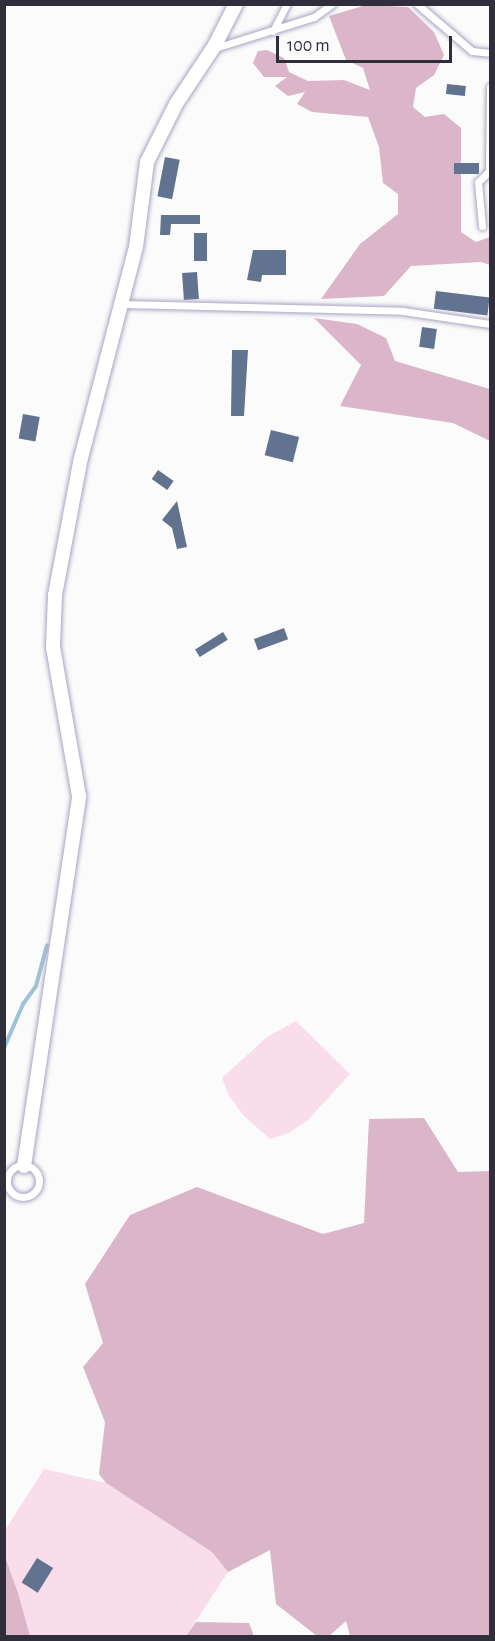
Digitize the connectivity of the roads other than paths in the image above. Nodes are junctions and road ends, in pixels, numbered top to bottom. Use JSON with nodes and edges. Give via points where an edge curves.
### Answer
{"nodes":[{"id":1,"x":236,"y":4,"type":"edge"},
{"id":2,"x":287,"y":4,"type":"edge"},
{"id":3,"x":333,"y":4,"type":"edge"},
{"id":4,"x":417,"y":4,"type":"edge"},
{"id":5,"x":273,"y":31,"type":"junction"},
{"id":6,"x":213,"y":48,"type":"junction"},
{"id":7,"x":490,"y":53,"type":"edge"},
{"id":8,"x":490,"y":87,"type":"edge"},
{"id":9,"x":482,"y":226,"type":"dead end"},
{"id":10,"x":123,"y":304,"type":"junction"},
{"id":11,"x":490,"y":324,"type":"edge"},
{"id":12,"x":24,"y":1166,"type":"junction"},
{"id":13,"x":6,"y":1184,"type":"edge"}],
"edges":[{"from":1,"to":6,"type":"street"},
{"from":2,"to":5,"type":"lane"},
{"from":3,"to":5,"type":"lane","via":[[314,17]]},
{"from":4,"to":7,"type":"lane","via":[[472,51]]},
{"from":5,"to":6,"type":"lane"},
{"from":6,"to":10,"type":"street","via":[[176,104],[147,162],[136,247]]},
{"from":8,"to":9,"type":"lane","via":[[489,171],[477,182]]},
{"from":10,"to":11,"type":"lane","via":[[403,311]]},
{"from":10,"to":12,"type":"street","via":[[81,458],[55,595],[53,647],[78,796]]},
{"from":12,"to":13,"type":"lane","via":[[11,1170]]},
{"from":12,"to":13,"type":"lane","via":[[36,1173],[34,1192],[21,1197]]}]}
